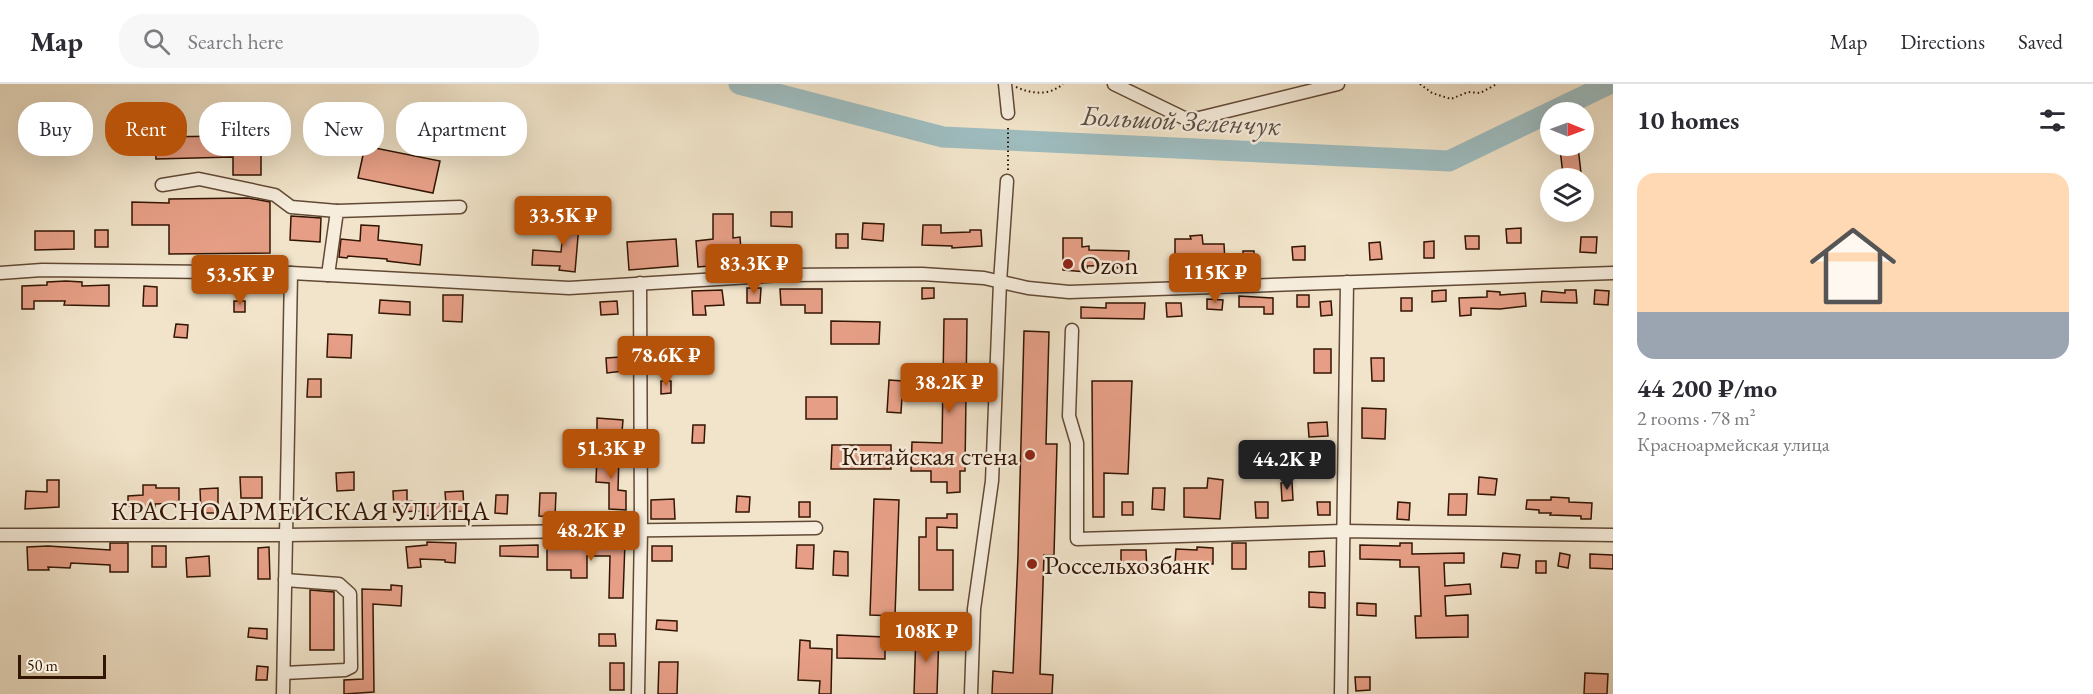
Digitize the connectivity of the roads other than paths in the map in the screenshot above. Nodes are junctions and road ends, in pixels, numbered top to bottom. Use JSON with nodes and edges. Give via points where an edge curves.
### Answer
{"nodes":[{"id":1,"x":1006,"y":84,"type":"edge"},
{"id":2,"x":1114,"y":84,"type":"edge"},
{"id":3,"x":1338,"y":84,"type":"edge"},
{"id":4,"x":1008,"y":113,"type":"road end"},
{"id":5,"x":1007,"y":181,"type":"road end"},
{"id":6,"x":162,"y":185,"type":"dead end"},
{"id":7,"x":460,"y":207,"type":"dead end"},
{"id":8,"x":337,"y":210,"type":"junction"},
{"id":9,"x":0,"y":273,"type":"edge"},
{"id":10,"x":291,"y":273,"type":"junction"},
{"id":11,"x":1613,"y":273,"type":"edge"},
{"id":12,"x":328,"y":275,"type":"junction"},
{"id":13,"x":1000,"y":282,"type":"junction"},
{"id":14,"x":1347,"y":282,"type":"junction"},
{"id":15,"x":640,"y":283,"type":"junction"},
{"id":16,"x":1072,"y":330,"type":"dead end"},
{"id":17,"x":816,"y":528,"type":"dead end"},
{"id":18,"x":641,"y":531,"type":"junction"},
{"id":19,"x":1343,"y":531,"type":"junction"},
{"id":20,"x":0,"y":535,"type":"edge"},
{"id":21,"x":286,"y":535,"type":"junction"},
{"id":22,"x":1613,"y":535,"type":"edge"},
{"id":23,"x":285,"y":580,"type":"junction"},
{"id":24,"x":284,"y":673,"type":"junction"},
{"id":25,"x":283,"y":694,"type":"edge"},
{"id":26,"x":638,"y":694,"type":"edge"},
{"id":27,"x":971,"y":694,"type":"edge"},
{"id":28,"x":1341,"y":694,"type":"edge"}],
"edges":[{"from":1,"to":4,"type":"street"},
{"from":2,"to":3,"type":"street","via":[[1184,118],[1199,118]]},
{"from":5,"to":13,"type":"street"},
{"from":6,"to":8,"type":"street","via":[[199,179],[275,195],[291,207]]},
{"from":7,"to":8,"type":"street"},
{"from":8,"to":12,"type":"street"},
{"from":9,"to":10,"type":"street"},
{"from":10,"to":12,"type":"street"},
{"from":10,"to":21,"type":"street"},
{"from":11,"to":14,"type":"street"},
{"from":12,"to":15,"type":"street","via":[[570,288]]},
{"from":13,"to":14,"type":"street","via":[[1070,292]]},
{"from":13,"to":15,"type":"street","via":[[922,274],[783,275]]},
{"from":13,"to":27,"type":"street","via":[[992,481],[974,609]]},
{"from":14,"to":19,"type":"street"},
{"from":15,"to":18,"type":"street"},
{"from":16,"to":19,"type":"street","via":[[1069,416],[1077,443],[1077,539]]},
{"from":17,"to":18,"type":"street","name":"КРАСНОАРМЕЙСКАЯ УЛИЦА"},
{"from":18,"to":21,"type":"street","name":"КРАСНОАРМЕЙСКАЯ УЛИЦА"},
{"from":18,"to":26,"type":"street"},
{"from":19,"to":22,"type":"street"},
{"from":19,"to":28,"type":"street"},
{"from":20,"to":21,"type":"street","name":"КРАСНОАРМЕЙСКАЯ УЛИЦА"},
{"from":21,"to":23,"type":"street"},
{"from":23,"to":24,"type":"street"},
{"from":23,"to":24,"type":"street","via":[[339,584],[350,594],[351,667]]},
{"from":24,"to":25,"type":"street"}]}
